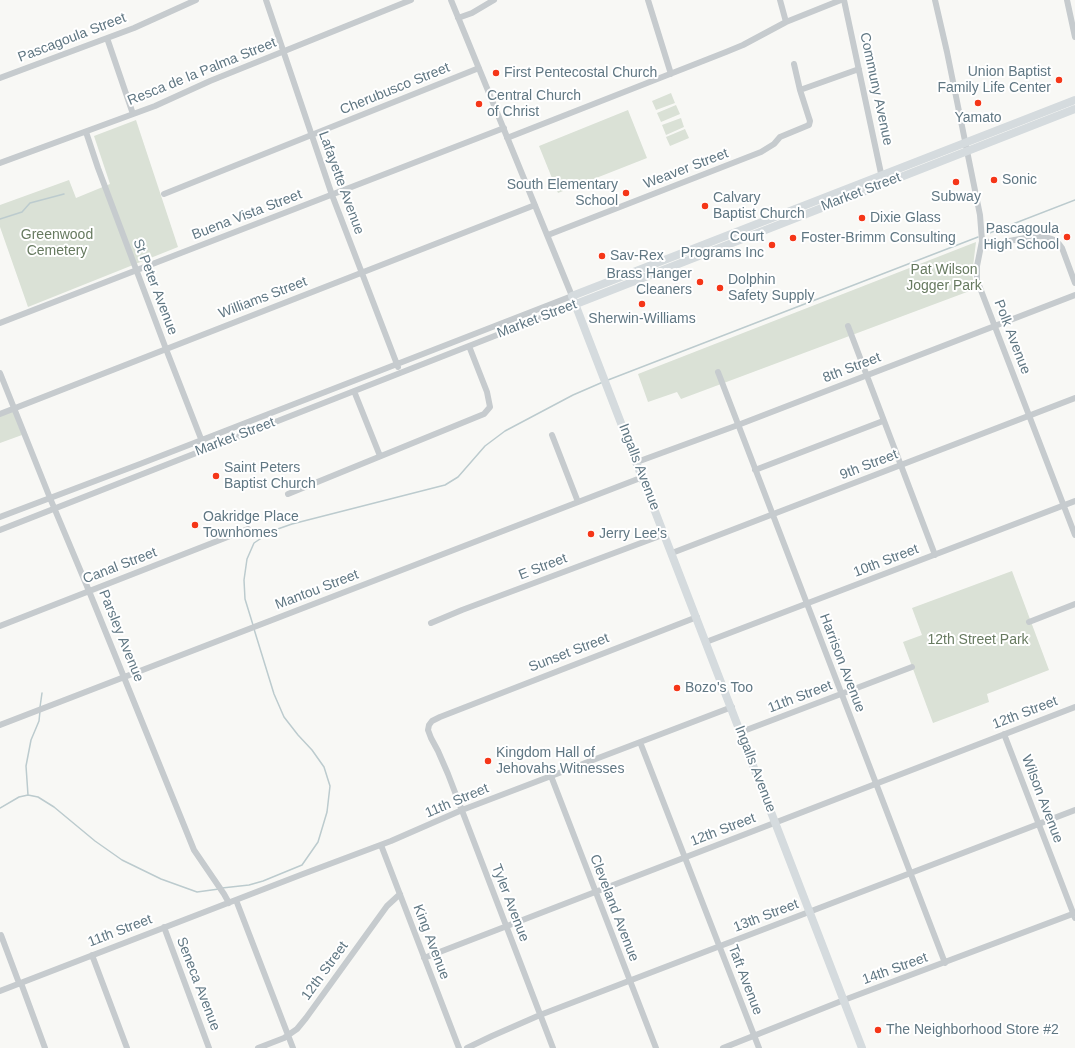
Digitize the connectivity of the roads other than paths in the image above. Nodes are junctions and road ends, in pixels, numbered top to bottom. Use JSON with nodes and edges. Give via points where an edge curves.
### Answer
{"nodes":[{"id":1,"x":196,"y":0,"type":"edge"},
{"id":2,"x":266,"y":0,"type":"edge"},
{"id":3,"x":411,"y":0,"type":"edge"},
{"id":4,"x":451,"y":0,"type":"edge"},
{"id":5,"x":494,"y":0,"type":"edge"},
{"id":6,"x":648,"y":0,"type":"edge"},
{"id":7,"x":780,"y":0,"type":"edge"},
{"id":8,"x":841,"y":0,"type":"edge"},
{"id":9,"x":844,"y":0,"type":"edge"},
{"id":10,"x":935,"y":0,"type":"edge"},
{"id":11,"x":1067,"y":0,"type":"edge"},
{"id":12,"x":458,"y":18,"type":"junction"},
{"id":13,"x":786,"y":22,"type":"junction"},
{"id":14,"x":1075,"y":37,"type":"edge"},
{"id":15,"x":107,"y":38,"type":"junction"},
{"id":16,"x":284,"y":51,"type":"junction"},
{"id":17,"x":794,"y":64,"type":"dead end"},
{"id":18,"x":479,"y":68,"type":"junction"},
{"id":19,"x":859,"y":69,"type":"junction"},
{"id":20,"x":671,"y":74,"type":"junction"},
{"id":21,"x":0,"y":78,"type":"edge"},
{"id":22,"x":800,"y":90,"type":"junction"},
{"id":23,"x":1075,"y":100,"type":"edge"},
{"id":24,"x":1075,"y":109,"type":"edge"},
{"id":25,"x":133,"y":114,"type":"junction"},
{"id":26,"x":504,"y":128,"type":"junction"},
{"id":27,"x":86,"y":132,"type":"junction"},
{"id":28,"x":311,"y":135,"type":"junction"},
{"id":29,"x":507,"y":138,"type":"junction"},
{"id":30,"x":966,"y":147,"type":"junction"},
{"id":31,"x":0,"y":163,"type":"edge"},
{"id":32,"x":882,"y":175,"type":"junction"},
{"id":33,"x":883,"y":184,"type":"junction"},
{"id":34,"x":164,"y":194,"type":"dead end"},
{"id":35,"x":332,"y":195,"type":"junction"},
{"id":36,"x":535,"y":205,"type":"junction"},
{"id":37,"x":548,"y":235,"type":"junction"},
{"id":38,"x":982,"y":241,"type":"junction"},
{"id":39,"x":136,"y":271,"type":"junction"},
{"id":40,"x":362,"y":273,"type":"junction"},
{"id":41,"x":1075,"y":283,"type":"edge"},
{"id":42,"x":1075,"y":295,"type":"edge"},
{"id":43,"x":572,"y":296,"type":"junction"},
{"id":44,"x":576,"y":304,"type":"junction"},
{"id":45,"x":0,"y":323,"type":"edge"},
{"id":46,"x":848,"y":326,"type":"dead end"},
{"id":47,"x":994,"y":326,"type":"junction"},
{"id":48,"x":469,"y":346,"type":"junction"},
{"id":49,"x":166,"y":349,"type":"junction"},
{"id":50,"x":397,"y":364,"type":"junction"},
{"id":51,"x":718,"y":372,"type":"dead end"},
{"id":52,"x":400,"y":373,"type":"junction"},
{"id":53,"x":0,"y":374,"type":"edge"},
{"id":54,"x":866,"y":376,"type":"junction"},
{"id":55,"x":354,"y":391,"type":"junction"},
{"id":56,"x":1075,"y":398,"type":"edge"},
{"id":57,"x":14,"y":408,"type":"junction"},
{"id":58,"x":0,"y":414,"type":"edge"},
{"id":59,"x":1029,"y":416,"type":"junction"},
{"id":60,"x":883,"y":421,"type":"junction"},
{"id":61,"x":738,"y":425,"type":"junction"},
{"id":62,"x":552,"y":435,"type":"dead end"},
{"id":63,"x":202,"y":440,"type":"junction"},
{"id":64,"x":205,"y":449,"type":"junction"},
{"id":65,"x":380,"y":456,"type":"junction"},
{"id":66,"x":637,"y":462,"type":"junction"},
{"id":67,"x":900,"y":465,"type":"junction"},
{"id":68,"x":755,"y":470,"type":"junction"},
{"id":69,"x":643,"y":477,"type":"junction"},
{"id":70,"x":288,"y":494,"type":"dead end"},
{"id":71,"x":50,"y":498,"type":"junction"},
{"id":72,"x":1075,"y":501,"type":"edge"},
{"id":73,"x":578,"y":502,"type":"junction"},
{"id":74,"x":1064,"y":505,"type":"junction"},
{"id":75,"x":55,"y":509,"type":"junction"},
{"id":76,"x":772,"y":515,"type":"junction"},
{"id":77,"x":0,"y":517,"type":"edge"},
{"id":78,"x":248,"y":529,"type":"dead end"},
{"id":79,"x":0,"y":530,"type":"edge"},
{"id":80,"x":665,"y":534,"type":"junction"},
{"id":81,"x":1075,"y":535,"type":"edge"},
{"id":82,"x":672,"y":553,"type":"junction"},
{"id":83,"x":935,"y":555,"type":"junction"},
{"id":84,"x":89,"y":591,"type":"junction"},
{"id":85,"x":807,"y":604,"type":"junction"},
{"id":86,"x":1075,"y":604,"type":"edge"},
{"id":87,"x":697,"y":618,"type":"junction"},
{"id":88,"x":1029,"y":622,"type":"dead end"},
{"id":89,"x":431,"y":623,"type":"dead end"},
{"id":90,"x":0,"y":626,"type":"edge"},
{"id":91,"x":706,"y":642,"type":"junction"},
{"id":92,"x":912,"y":667,"type":"dead end"},
{"id":93,"x":124,"y":677,"type":"junction"},
{"id":94,"x":841,"y":694,"type":"junction"},
{"id":95,"x":1075,"y":707,"type":"edge"},
{"id":96,"x":732,"y":708,"type":"junction"},
{"id":97,"x":0,"y":725,"type":"edge"},
{"id":98,"x":741,"y":732,"type":"junction"},
{"id":99,"x":1004,"y":734,"type":"junction"},
{"id":100,"x":640,"y":742,"type":"junction"},
{"id":101,"x":445,"y":766,"type":"joint"},
{"id":102,"x":551,"y":776,"type":"junction"},
{"id":103,"x":876,"y":784,"type":"junction"},
{"id":104,"x":462,"y":810,"type":"junction"},
{"id":105,"x":1075,"y":810,"type":"edge"},
{"id":106,"x":776,"y":822,"type":"junction"},
{"id":107,"x":1039,"y":824,"type":"junction"},
{"id":108,"x":381,"y":845,"type":"junction"},
{"id":109,"x":685,"y":857,"type":"junction"},
{"id":110,"x":910,"y":873,"type":"junction"},
{"id":111,"x":595,"y":891,"type":"junction"},
{"id":112,"x":400,"y":894,"type":"junction"},
{"id":113,"x":236,"y":900,"type":"junction"},
{"id":114,"x":229,"y":903,"type":"junction"},
{"id":115,"x":810,"y":912,"type":"junction"},
{"id":116,"x":1074,"y":915,"type":"edge"},
{"id":117,"x":506,"y":926,"type":"junction"},
{"id":118,"x":164,"y":928,"type":"junction"},
{"id":119,"x":2,"y":938,"type":"edge"},
{"id":120,"x":719,"y":946,"type":"junction"},
{"id":121,"x":92,"y":955,"type":"junction"},
{"id":122,"x":424,"y":958,"type":"junction"},
{"id":123,"x":945,"y":963,"type":"junction"},
{"id":124,"x":630,"y":981,"type":"junction"},
{"id":125,"x":20,"y":983,"type":"junction"},
{"id":126,"x":0,"y":991,"type":"edge"},
{"id":127,"x":844,"y":1000,"type":"junction"},
{"id":128,"x":540,"y":1015,"type":"junction"},
{"id":129,"x":288,"y":1036,"type":"junction"},
{"id":130,"x":754,"y":1036,"type":"junction"},
{"id":131,"x":45,"y":1048,"type":"edge"},
{"id":132,"x":127,"y":1048,"type":"edge"},
{"id":133,"x":209,"y":1048,"type":"edge"},
{"id":134,"x":258,"y":1048,"type":"edge"},
{"id":135,"x":293,"y":1048,"type":"edge"},
{"id":136,"x":459,"y":1048,"type":"edge"},
{"id":137,"x":467,"y":1048,"type":"edge"},
{"id":138,"x":553,"y":1048,"type":"edge"},
{"id":139,"x":656,"y":1048,"type":"edge"},
{"id":140,"x":723,"y":1048,"type":"edge"},
{"id":141,"x":759,"y":1048,"type":"edge"},
{"id":142,"x":862,"y":1048,"type":"edge"}],
"edges":[{"from":1,"to":15,"type":"street","name":"Pascagoula Street"},
{"from":2,"to":16,"type":"street","name":"Lafayette Avenue"},
{"from":3,"to":16,"type":"street","name":"Resca de la Palma Street"},
{"from":4,"to":12,"type":"street","name":"Ingalls Avenue"},
{"from":5,"to":12,"type":"street"},
{"from":6,"to":20,"type":"street"},
{"from":7,"to":13,"type":"street"},
{"from":8,"to":13,"type":"street"},
{"from":9,"to":19,"type":"street","name":"Communy Avenue"},
{"from":10,"to":30,"type":"street","name":"Polk Avenue"},
{"from":11,"to":14,"type":"street"},
{"from":12,"to":18,"type":"street","name":"Ingalls Avenue"},
{"from":13,"to":20,"type":"street","via":[[743,45]]},
{"from":15,"to":21,"type":"street","name":"Pascagoula Street"},
{"from":15,"to":25,"type":"street"},
{"from":16,"to":25,"type":"street","name":"Resca de la Palma Street"},
{"from":16,"to":28,"type":"street","name":"Lafayette Avenue"},
{"from":17,"to":22,"type":"street"},
{"from":18,"to":26,"type":"street","name":"Ingalls Avenue"},
{"from":18,"to":28,"type":"street","name":"Cherubusco Street"},
{"from":19,"to":22,"type":"street"},
{"from":19,"to":32,"type":"street","name":"Communy Avenue"},
{"from":20,"to":29,"type":"street"},
{"from":22,"to":37,"type":"street","name":"Weaver Street","via":[[809,125],[784,136],[761,152]]},
{"from":23,"to":30,"type":"main road","name":"Market Street"},
{"from":24,"to":30,"type":"main road","name":"Market Street"},
{"from":25,"to":27,"type":"street","name":"Resca de la Palma Street"},
{"from":26,"to":29,"type":"street","name":"Ingalls Avenue"},
{"from":26,"to":35,"type":"street","name":"Buena Vista Street"},
{"from":27,"to":31,"type":"street","name":"Resca de la Palma Street"},
{"from":27,"to":39,"type":"street","name":"St Peter Avenue"},
{"from":28,"to":34,"type":"street","name":"Cherubusco Street"},
{"from":28,"to":35,"type":"street","name":"Lafayette Avenue"},
{"from":29,"to":36,"type":"street","name":"Ingalls Avenue"},
{"from":30,"to":32,"type":"main road","name":"Market Street"},
{"from":30,"to":33,"type":"main road","name":"Market Street"},
{"from":30,"to":38,"type":"street","name":"Polk Avenue","via":[[980,215]]},
{"from":32,"to":33,"type":"street","name":"Communy Avenue"},
{"from":32,"to":43,"type":"main road","name":"Market Street"},
{"from":33,"to":44,"type":"main road","name":"Market Street"},
{"from":35,"to":39,"type":"street","name":"Buena Vista Street"},
{"from":35,"to":40,"type":"street","name":"Lafayette Avenue"},
{"from":36,"to":37,"type":"street","name":"Ingalls Avenue"},
{"from":36,"to":40,"type":"street","name":"Williams Street"},
{"from":37,"to":43,"type":"street","name":"Ingalls Avenue"},
{"from":38,"to":41,"type":"street","via":[[998,243],[1042,236],[1052,239],[1062,248]]},
{"from":38,"to":47,"type":"street","name":"Polk Avenue","via":[[976,274]]},
{"from":39,"to":45,"type":"street","name":"Buena Vista Street"},
{"from":39,"to":49,"type":"street","name":"St Peter Avenue"},
{"from":40,"to":49,"type":"street","name":"Williams Street"},
{"from":40,"to":50,"type":"street","name":"Lafayette Avenue"},
{"from":42,"to":47,"type":"street","name":"8th Street"},
{"from":43,"to":44,"type":"main road","name":"Ingalls Avenue"},
{"from":43,"to":50,"type":"street","name":"Market Street"},
{"from":44,"to":48,"type":"street","name":"Market Street"},
{"from":44,"to":66,"type":"main road","name":"Ingalls Avenue"},
{"from":46,"to":54,"type":"street"},
{"from":47,"to":54,"type":"street","name":"8th Street"},
{"from":47,"to":59,"type":"street","name":"Polk Avenue"},
{"from":48,"to":52,"type":"street","name":"Market Street"},
{"from":48,"to":65,"type":"street","via":[[487,392],[490,406],[484,414]]},
{"from":49,"to":57,"type":"street","name":"Williams Street"},
{"from":49,"to":63,"type":"street","name":"St Peter Avenue"},
{"from":50,"to":52,"type":"street","name":"Lafayette Avenue"},
{"from":50,"to":63,"type":"street","name":"Market Street"},
{"from":51,"to":61,"type":"street","name":"Harrison Avenue"},
{"from":52,"to":55,"type":"street","name":"Market Street"},
{"from":53,"to":57,"type":"street","name":"Parsley Avenue"},
{"from":54,"to":60,"type":"street"},
{"from":54,"to":61,"type":"street","name":"8th Street"},
{"from":55,"to":64,"type":"street","name":"Market Street"},
{"from":55,"to":65,"type":"street"},
{"from":56,"to":59,"type":"street","name":"9th Street"},
{"from":57,"to":58,"type":"street","name":"Williams Street"},
{"from":57,"to":71,"type":"street","name":"Parsley Avenue"},
{"from":59,"to":67,"type":"street","name":"9th Street"},
{"from":59,"to":74,"type":"street","name":"Polk Avenue"},
{"from":60,"to":67,"type":"street"},
{"from":60,"to":68,"type":"street"},
{"from":61,"to":66,"type":"street","name":"8th Street"},
{"from":61,"to":68,"type":"street","name":"Harrison Avenue"},
{"from":62,"to":73,"type":"street"},
{"from":63,"to":64,"type":"street","name":"St Peter Avenue"},
{"from":63,"to":71,"type":"street","name":"Market Street"},
{"from":64,"to":75,"type":"street","name":"Market Street"},
{"from":65,"to":70,"type":"street"},
{"from":66,"to":69,"type":"main road","name":"Ingalls Avenue"},
{"from":67,"to":76,"type":"street","name":"9th Street"},
{"from":67,"to":83,"type":"street"},
{"from":68,"to":76,"type":"street","name":"Harrison Avenue"},
{"from":69,"to":73,"type":"street","name":"Mantou Street"},
{"from":69,"to":80,"type":"main road","name":"Ingalls Avenue"},
{"from":71,"to":75,"type":"street","name":"Parsley Avenue"},
{"from":71,"to":77,"type":"street","name":"Market Street"},
{"from":72,"to":74,"type":"street","name":"10th Street"},
{"from":73,"to":93,"type":"street","name":"Mantou Street"},
{"from":74,"to":81,"type":"street","name":"Polk Avenue"},
{"from":74,"to":83,"type":"street","name":"10th Street"},
{"from":75,"to":79,"type":"street","name":"Market Street"},
{"from":75,"to":84,"type":"street","name":"Parsley Avenue"},
{"from":76,"to":82,"type":"street","name":"9th Street"},
{"from":76,"to":85,"type":"street","name":"Harrison Avenue"},
{"from":78,"to":84,"type":"street","name":"Canal Street"},
{"from":80,"to":82,"type":"main road","name":"Ingalls Avenue"},
{"from":80,"to":89,"type":"street","name":"E Street"},
{"from":82,"to":87,"type":"main road","name":"Ingalls Avenue"},
{"from":83,"to":85,"type":"street","name":"10th Street"},
{"from":84,"to":90,"type":"street","name":"Canal Street"},
{"from":84,"to":93,"type":"street","name":"Parsley Avenue"},
{"from":85,"to":91,"type":"street","name":"10th Street"},
{"from":85,"to":94,"type":"street","name":"Harrison Avenue"},
{"from":86,"to":88,"type":"street"},
{"from":87,"to":91,"type":"main road","name":"Ingalls Avenue"},
{"from":87,"to":101,"type":"street","name":"Sunset Street","via":[[432,721],[428,727],[431,738]]},
{"from":91,"to":96,"type":"main road","name":"Ingalls Avenue"},
{"from":92,"to":94,"type":"street","name":"11th Street"},
{"from":93,"to":97,"type":"street","name":"Mantou Street"},
{"from":93,"to":114,"type":"street","name":"Parsley Avenue","via":[[194,850]]},
{"from":94,"to":98,"type":"street","name":"11th Street"},
{"from":94,"to":103,"type":"street","name":"Harrison Avenue"},
{"from":95,"to":99,"type":"street","name":"12th Street"},
{"from":96,"to":98,"type":"main road","name":"Ingalls Avenue"},
{"from":96,"to":100,"type":"street","name":"11th Street"},
{"from":98,"to":106,"type":"main road","name":"Ingalls Avenue"},
{"from":99,"to":103,"type":"street","name":"12th Street"},
{"from":99,"to":107,"type":"street","name":"Wilson Avenue"},
{"from":100,"to":102,"type":"street","name":"11th Street"},
{"from":100,"to":109,"type":"street","name":"Taft Avenue"},
{"from":101,"to":104,"type":"street","name":"Tyler Avenue"},
{"from":102,"to":104,"type":"street","name":"11th Street"},
{"from":102,"to":111,"type":"street","name":"Cleveland Avenue"},
{"from":103,"to":106,"type":"street","name":"12th Street"},
{"from":103,"to":110,"type":"street","name":"Harrison Avenue"},
{"from":104,"to":108,"type":"street","name":"11th Street"},
{"from":104,"to":117,"type":"street","name":"Tyler Avenue"},
{"from":105,"to":107,"type":"street","name":"13th Street"},
{"from":106,"to":109,"type":"street","name":"12th Street"},
{"from":106,"to":115,"type":"main road","name":"Ingalls Avenue"},
{"from":107,"to":110,"type":"street","name":"13th Street"},
{"from":107,"to":116,"type":"street","name":"Wilson Avenue"},
{"from":108,"to":112,"type":"street","name":"King Avenue"},
{"from":108,"to":113,"type":"street","name":"11th Street","via":[[302,871]]},
{"from":109,"to":111,"type":"street","name":"12th Street"},
{"from":109,"to":120,"type":"street","name":"Taft Avenue"},
{"from":110,"to":115,"type":"street","name":"13th Street"},
{"from":110,"to":123,"type":"street","name":"Harrison Avenue"},
{"from":111,"to":117,"type":"street","name":"12th Street"},
{"from":111,"to":124,"type":"street","name":"Cleveland Avenue"},
{"from":112,"to":122,"type":"street","name":"King Avenue"},
{"from":112,"to":129,"type":"street","name":"12th Street","via":[[387,906],[306,1018]]},
{"from":113,"to":114,"type":"street","name":"11th Street"},
{"from":113,"to":129,"type":"street"},
{"from":114,"to":118,"type":"street","name":"11th Street"},
{"from":115,"to":120,"type":"street","name":"13th Street"},
{"from":115,"to":127,"type":"main road","name":"Ingalls Avenue"},
{"from":116,"to":123,"type":"street","name":"14th Street"},
{"from":117,"to":122,"type":"street","name":"12th Street"},
{"from":117,"to":128,"type":"street","name":"Tyler Avenue"},
{"from":118,"to":121,"type":"street","name":"11th Street"},
{"from":118,"to":133,"type":"street","name":"Seneca Avenue"},
{"from":119,"to":125,"type":"street"},
{"from":120,"to":124,"type":"street","name":"13th Street"},
{"from":120,"to":130,"type":"street","name":"Taft Avenue"},
{"from":121,"to":125,"type":"street","name":"11th Street"},
{"from":121,"to":132,"type":"street"},
{"from":122,"to":136,"type":"street","name":"King Avenue"},
{"from":123,"to":127,"type":"street","name":"14th Street"},
{"from":124,"to":128,"type":"street","name":"13th Street"},
{"from":124,"to":139,"type":"street","name":"Cleveland Avenue"},
{"from":125,"to":126,"type":"street","name":"11th Street"},
{"from":125,"to":131,"type":"street"},
{"from":127,"to":130,"type":"street","name":"14th Street"},
{"from":127,"to":142,"type":"main road","name":"Ingalls Avenue"},
{"from":128,"to":137,"type":"street","name":"13th Street"},
{"from":128,"to":138,"type":"street","name":"Tyler Avenue"},
{"from":129,"to":134,"type":"street","name":"12th Street"},
{"from":129,"to":135,"type":"street"},
{"from":130,"to":140,"type":"street","name":"14th Street"},
{"from":130,"to":141,"type":"street","name":"Taft Avenue"}]}
